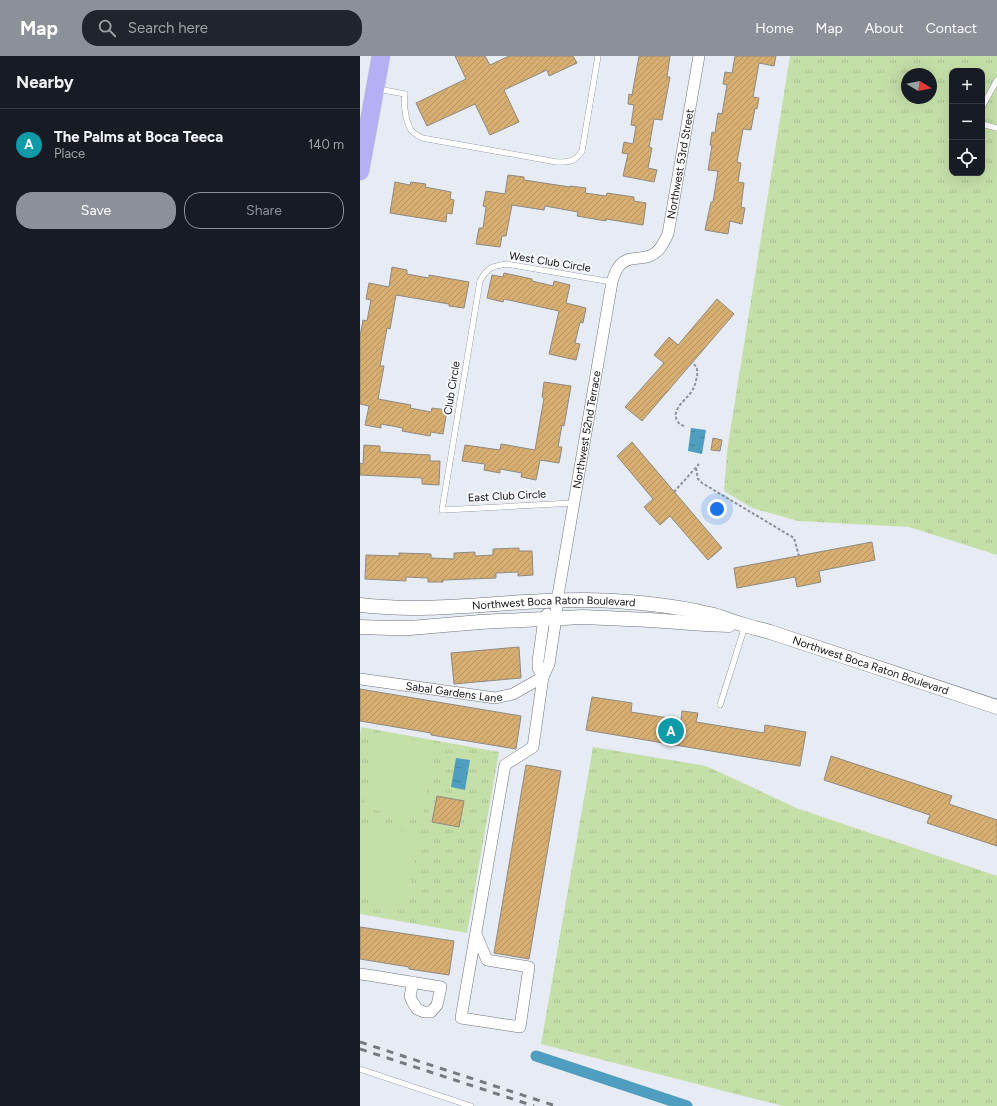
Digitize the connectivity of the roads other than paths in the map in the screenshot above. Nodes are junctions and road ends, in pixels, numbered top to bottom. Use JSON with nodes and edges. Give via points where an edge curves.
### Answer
{"nodes":[{"id":1,"x":370,"y":56,"type":"edge"},
{"id":2,"x":381,"y":56,"type":"edge"},
{"id":3,"x":598,"y":56,"type":"edge"},
{"id":4,"x":698,"y":56,"type":"edge"},
{"id":5,"x":997,"y":80,"type":"edge"},
{"id":6,"x":375,"y":92,"type":"junction"},
{"id":7,"x":984,"y":104,"type":"edge"},
{"id":8,"x":985,"y":125,"type":"edge"},
{"id":9,"x":997,"y":128,"type":"edge"},
{"id":10,"x":360,"y":171,"type":"edge"},
{"id":11,"x":640,"y":258,"type":"joint"},
{"id":12,"x":486,"y":271,"type":"joint"},
{"id":13,"x":612,"y":282,"type":"junction"},
{"id":14,"x":574,"y":503,"type":"junction"},
{"id":15,"x":442,"y":510,"type":"joint"},
{"id":16,"x":558,"y":601,"type":"junction"},
{"id":17,"x":360,"y":606,"type":"edge"},
{"id":18,"x":550,"y":619,"type":"junction"},
{"id":19,"x":745,"y":625,"type":"junction"},
{"id":20,"x":360,"y":627,"type":"edge"},
{"id":21,"x":543,"y":678,"type":"junction"},
{"id":22,"x":360,"y":679,"type":"edge"},
{"id":23,"x":720,"y":705,"type":"dead end"},
{"id":24,"x":997,"y":707,"type":"edge"},
{"id":25,"x":476,"y":934,"type":"junction"},
{"id":26,"x":360,"y":974,"type":"edge"},
{"id":27,"x":413,"y":982,"type":"dead end"},
{"id":28,"x":360,"y":1069,"type":"edge"},
{"id":29,"x":471,"y":1106,"type":"edge"}],
"edges":[{"from":1,"to":6,"type":"main road","via":[[366,79]]},
{"from":2,"to":6,"type":"main road"},
{"from":3,"to":6,"type":"lane","via":[[582,151],[579,157],[568,162],[422,138],[412,131],[407,119],[405,94]]},
{"from":4,"to":11,"type":"street","name":"Northwest 53rd Street","via":[[668,234],[661,247],[652,255]]},
{"from":5,"to":7,"type":"lane"},
{"from":6,"to":10,"type":"main road"},
{"from":8,"to":9,"type":"lane"},
{"from":11,"to":13,"type":"street","name":"Northwest 52nd Terrace","via":[[622,263],[615,272]]},
{"from":12,"to":13,"type":"lane","name":"West Club Circle","via":[[495,265],[507,264]]},
{"from":12,"to":15,"type":"lane","name":"Club Circle","via":[[480,281]]},
{"from":13,"to":14,"type":"street","name":"Northwest 52nd Terrace"},
{"from":14,"to":15,"type":"lane","name":"East Club Circle"},
{"from":14,"to":16,"type":"street","name":"Northwest 52nd Terrace"},
{"from":16,"to":17,"type":"street","name":"Northwest Boca Raton Boulevard","via":[[430,608]]},
{"from":16,"to":18,"type":"street"},
{"from":16,"to":19,"type":"street","name":"Northwest Boca Raton Boulevard","via":[[652,604],[710,614]]},
{"from":18,"to":19,"type":"street","name":"Northwest Boca Raton Boulevard","via":[[583,617]]},
{"from":18,"to":20,"type":"street","name":"Northwest Boca Raton Boulevard","via":[[410,628]]},
{"from":18,"to":21,"type":"street","via":[[538,661]]},
{"from":19,"to":23,"type":"lane"},
{"from":19,"to":24,"type":"street","name":"Northwest Boca Raton Boulevard"},
{"from":21,"to":22,"type":"street","name":"Sabal Gardens Lane","via":[[513,694],[494,698]]},
{"from":21,"to":25,"type":"street","via":[[533,747],[505,765]]},
{"from":25,"to":25,"type":"street","via":[[461,1018],[520,1027],[529,967],[487,960]]},
{"from":26,"to":27,"type":"street"},
{"from":28,"to":29,"type":"lane"}]}
